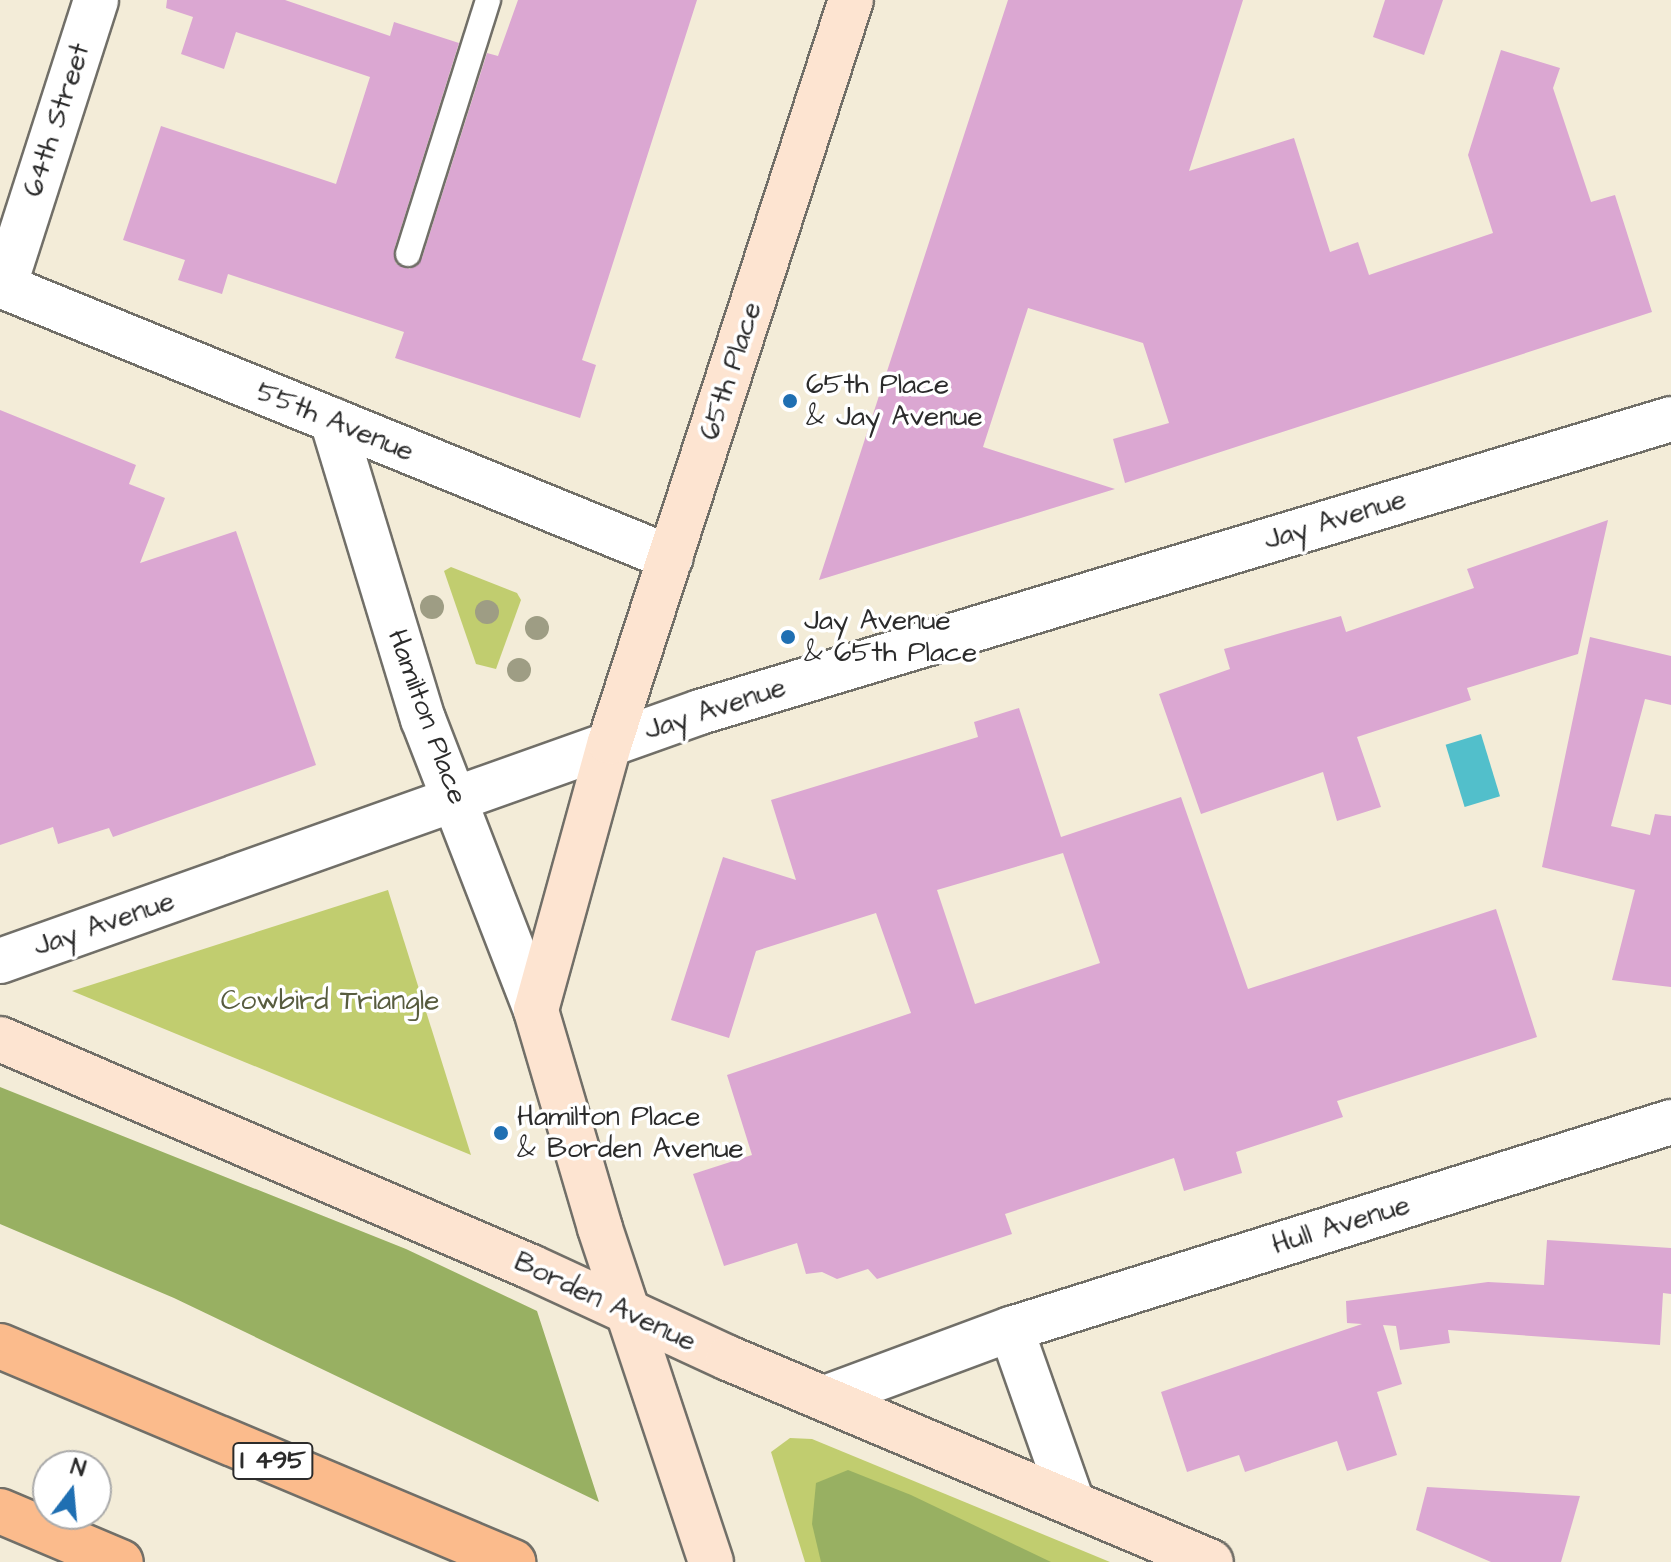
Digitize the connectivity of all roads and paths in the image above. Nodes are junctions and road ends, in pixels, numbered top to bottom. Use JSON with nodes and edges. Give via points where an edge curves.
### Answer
{"nodes":[{"id":1,"x":96,"y":0,"type":"edge"},
{"id":2,"x":488,"y":0,"type":"edge"},
{"id":3,"x":851,"y":0,"type":"edge"},
{"id":4,"x":408,"y":254,"type":"dead end"},
{"id":5,"x":2,"y":286,"type":"edge"},
{"id":6,"x":1671,"y":419,"type":"edge"},
{"id":7,"x":332,"y":420,"type":"junction"},
{"id":8,"x":671,"y":558,"type":"junction"},
{"id":9,"x":610,"y":742,"type":"junction"},
{"id":10,"x":457,"y":799,"type":"junction"},
{"id":11,"x":0,"y":961,"type":"edge"},
{"id":12,"x":536,"y":1010,"type":"junction"},
{"id":13,"x":0,"y":1039,"type":"edge"},
{"id":14,"x":1671,"y":1122,"type":"edge"},
{"id":15,"x":630,"y":1314,"type":"junction"},
{"id":16,"x":1011,"y":1329,"type":"junction"},
{"id":17,"x":11,"y":1348,"type":"edge"},
{"id":18,"x":825,"y":1398,"type":"junction"},
{"id":19,"x":1072,"y":1502,"type":"junction"},
{"id":20,"x":0,"y":1511,"type":"edge"},
{"id":21,"x":121,"y":1562,"type":"edge"},
{"id":22,"x":513,"y":1562,"type":"edge"},
{"id":23,"x":711,"y":1562,"type":"edge"},
{"id":24,"x":1211,"y":1562,"type":"edge"}],
"edges":[{"from":1,"to":5,"type":"street","name":"64th Street"},
{"from":2,"to":4,"type":"lane"},
{"from":3,"to":8,"type":"street","name":"65th Place"},
{"from":5,"to":7,"type":"street","name":"55th Avenue"},
{"from":6,"to":9,"type":"street","name":"Jay Avenue"},
{"from":7,"to":8,"type":"street","name":"55th Avenue"},
{"from":7,"to":10,"type":"street","name":"Hamilton Place","via":[[423,719]]},
{"from":8,"to":9,"type":"street","name":"65th Place"},
{"from":9,"to":10,"type":"street","name":"Jay Avenue"},
{"from":9,"to":12,"type":"street"},
{"from":10,"to":11,"type":"street","name":"Jay Avenue"},
{"from":10,"to":12,"type":"street","name":"Hamilton Place"},
{"from":12,"to":15,"type":"street","name":"Hamilton Place"},
{"from":13,"to":15,"type":"street","name":"Borden Avenue"},
{"from":14,"to":16,"type":"street","name":"Hull Avenue"},
{"from":15,"to":18,"type":"street","name":"Borden Avenue"},
{"from":15,"to":23,"type":"street","name":"Hamilton Place"},
{"from":16,"to":18,"type":"street","name":"Hull Avenue"},
{"from":16,"to":19,"type":"street"},
{"from":17,"to":22,"type":"highway","number":"I 495"},
{"from":18,"to":19,"type":"street","name":"Borden Avenue"},
{"from":19,"to":24,"type":"street","name":"Borden Avenue"},
{"from":20,"to":21,"type":"highway"}]}
